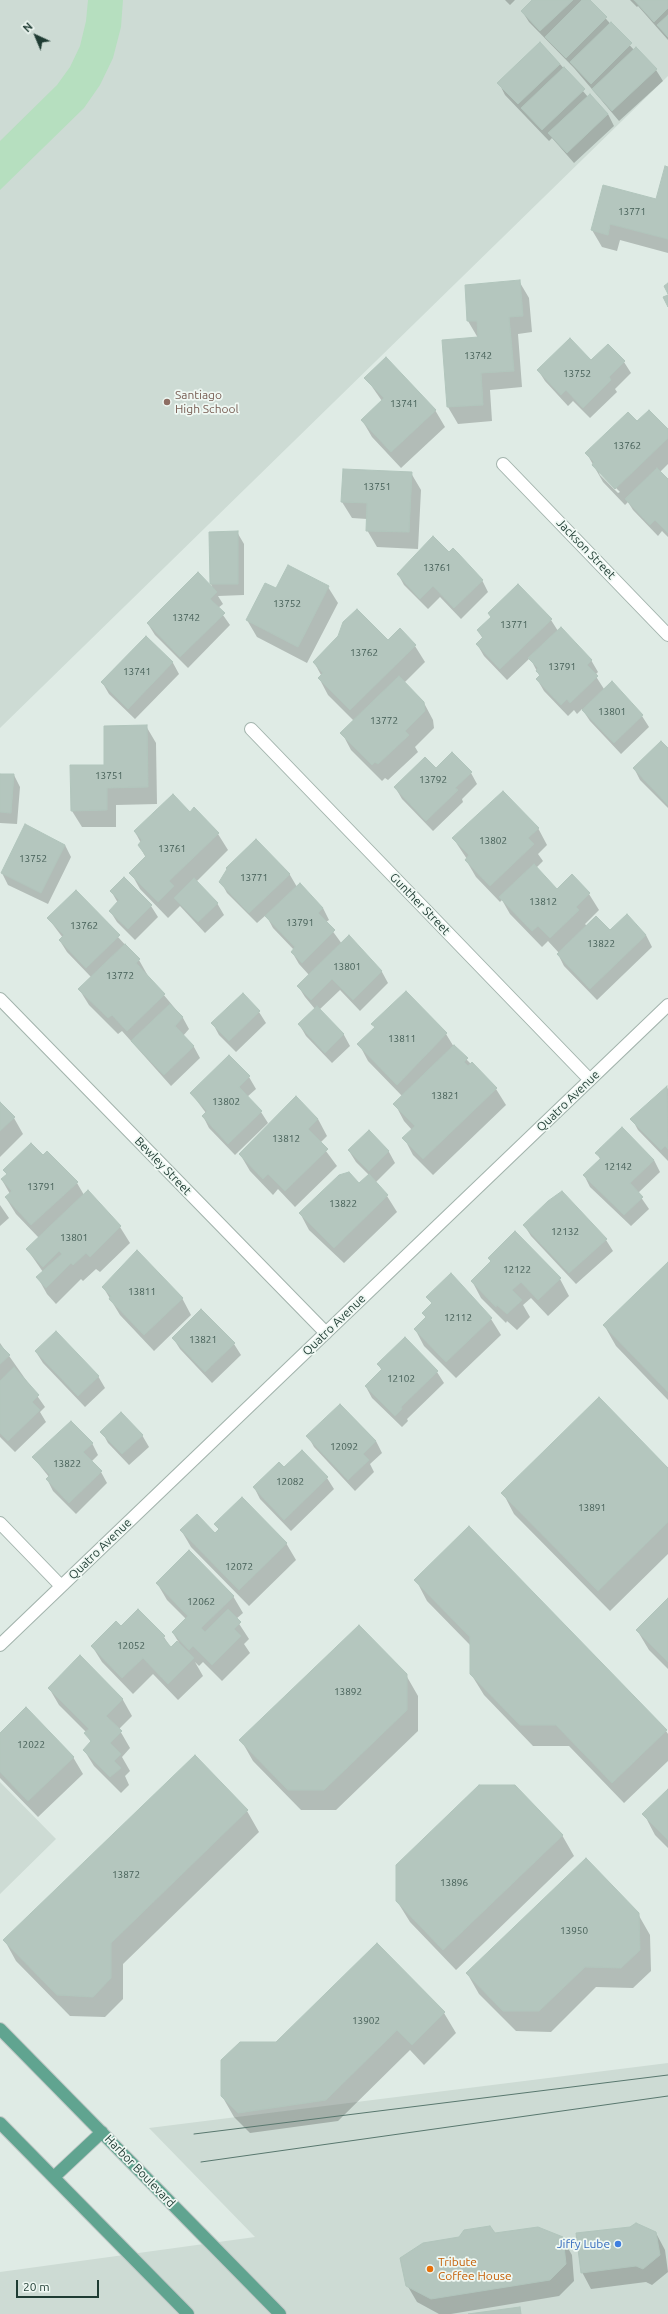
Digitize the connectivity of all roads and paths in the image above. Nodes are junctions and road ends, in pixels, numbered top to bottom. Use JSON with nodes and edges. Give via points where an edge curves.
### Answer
{"nodes":[{"id":1,"x":503,"y":464,"type":"dead end"},
{"id":2,"x":668,"y":634,"type":"edge"},
{"id":3,"x":251,"y":729,"type":"dead end"},
{"id":4,"x":0,"y":999,"type":"edge"},
{"id":5,"x":668,"y":1005,"type":"edge"},
{"id":6,"x":590,"y":1080,"type":"junction"},
{"id":7,"x":326,"y":1333,"type":"junction"},
{"id":8,"x":0,"y":1523,"type":"edge"},
{"id":9,"x":61,"y":1586,"type":"junction"},
{"id":10,"x":0,"y":1645,"type":"edge"},
{"id":11,"x":0,"y":2029,"type":"edge"},
{"id":12,"x":0,"y":2123,"type":"edge"},
{"id":13,"x":102,"y":2132,"type":"junction"},
{"id":14,"x":54,"y":2177,"type":"junction"},
{"id":15,"x":188,"y":2314,"type":"edge"},
{"id":16,"x":280,"y":2314,"type":"edge"}],
"edges":[{"from":1,"to":2,"type":"street","name":"Jackson Street"},
{"from":3,"to":6,"type":"street","name":"Gunther Street"},
{"from":4,"to":7,"type":"street","name":"Bewley Street"},
{"from":5,"to":6,"type":"street","name":"Quatro Avenue"},
{"from":6,"to":7,"type":"street","name":"Quatro Avenue"},
{"from":7,"to":9,"type":"street","name":"Quatro Avenue"},
{"from":8,"to":9,"type":"street"},
{"from":9,"to":10,"type":"street","name":"Quatro Avenue"},
{"from":11,"to":13,"type":"main road","name":"Harbor Boulevard"},
{"from":12,"to":14,"type":"main road"},
{"from":13,"to":14,"type":"main road"},
{"from":13,"to":16,"type":"main road","name":"Harbor Boulevard"},
{"from":14,"to":15,"type":"main road"}]}
